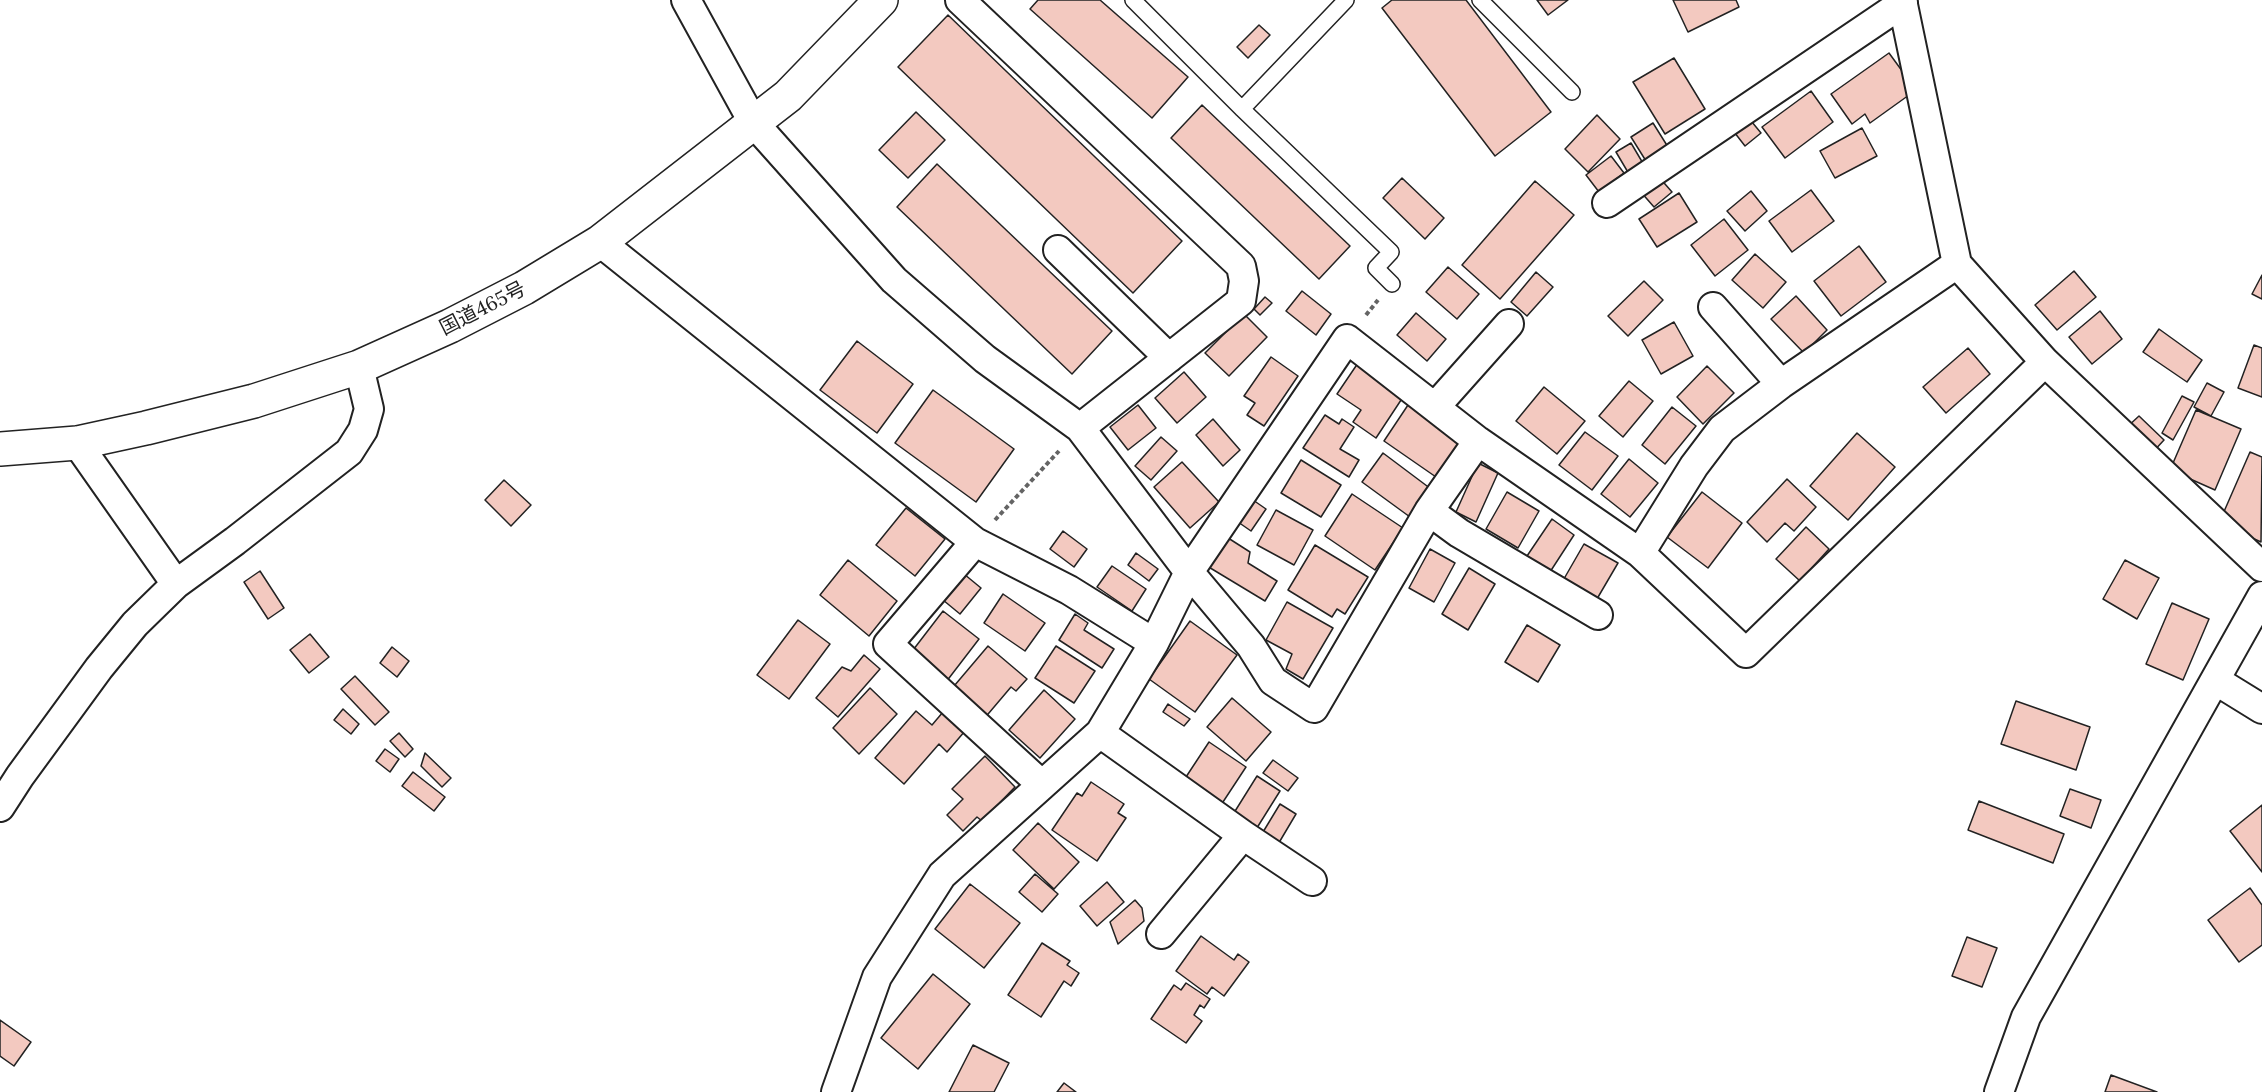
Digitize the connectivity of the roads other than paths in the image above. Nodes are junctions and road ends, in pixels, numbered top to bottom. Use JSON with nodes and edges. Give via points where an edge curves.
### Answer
{"nodes":[{"id":1,"x":686,"y":0,"type":"edge"},
{"id":2,"x":881,"y":0,"type":"edge"},
{"id":3,"x":960,"y":0,"type":"edge"},
{"id":4,"x":1133,"y":0,"type":"edge"},
{"id":5,"x":1480,"y":0,"type":"edge"},
{"id":6,"x":1345,"y":1,"type":"edge"},
{"id":7,"x":1902,"y":2,"type":"edge"},
{"id":8,"x":1572,"y":92,"type":"dead end"},
{"id":9,"x":1242,"y":109,"type":"junction"},
{"id":10,"x":753,"y":123,"type":"junction"},
{"id":11,"x":1607,"y":202,"type":"dead end"},
{"id":12,"x":600,"y":242,"type":"junction"},
{"id":13,"x":1058,"y":250,"type":"dead end"},
{"id":14,"x":1957,"y":264,"type":"junction"},
{"id":15,"x":1392,"y":284,"type":"dead end"},
{"id":16,"x":1713,"y":307,"type":"dead end"},
{"id":17,"x":1509,"y":324,"type":"dead end"},
{"id":18,"x":1169,"y":358,"type":"junction"},
{"id":19,"x":2044,"y":362,"type":"junction"},
{"id":20,"x":359,"y":367,"type":"junction"},
{"id":21,"x":1781,"y":384,"type":"junction"},
{"id":22,"x":1435,"y":407,"type":"junction"},
{"id":23,"x":1080,"y":428,"type":"junction"},
{"id":24,"x":1478,"y":441,"type":"junction"},
{"id":25,"x":77,"y":442,"type":"junction"},
{"id":26,"x":0,"y":449,"type":"edge"},
{"id":27,"x":1429,"y":511,"type":"junction"},
{"id":28,"x":975,"y":542,"type":"junction"},
{"id":29,"x":1640,"y":553,"type":"junction"},
{"id":30,"x":2262,"y":567,"type":"edge"},
{"id":31,"x":1189,"y":572,"type":"junction"},
{"id":32,"x":176,"y":584,"type":"junction"},
{"id":33,"x":2262,"y":596,"type":"edge"},
{"id":34,"x":1598,"y":615,"type":"dead end"},
{"id":35,"x":1154,"y":643,"type":"junction"},
{"id":36,"x":2215,"y":680,"type":"junction"},
{"id":37,"x":2262,"y":709,"type":"edge"},
{"id":38,"x":1100,"y":733,"type":"junction"},
{"id":39,"x":1041,"y":784,"type":"junction"},
{"id":40,"x":0,"y":807,"type":"edge"},
{"id":41,"x":1243,"y":835,"type":"junction"},
{"id":42,"x":1312,"y":881,"type":"dead end"},
{"id":43,"x":1161,"y":934,"type":"dead end"},
{"id":44,"x":836,"y":1092,"type":"edge"},
{"id":45,"x":1999,"y":1092,"type":"edge"}],
"edges":[{"from":1,"to":10,"type":"street"},
{"from":2,"to":10,"type":"highway","name":"国道465号","via":[[788,96]]},
{"from":3,"to":18,"type":"street","via":[[1241,266],[1241,301]]},
{"from":4,"to":9,"type":"lane"},
{"from":5,"to":8,"type":"lane"},
{"from":6,"to":9,"type":"lane"},
{"from":7,"to":11,"type":"street"},
{"from":7,"to":14,"type":"street"},
{"from":9,"to":15,"type":"lane","via":[[1391,252],[1376,268]]},
{"from":10,"to":12,"type":"highway","name":"国道465号"},
{"from":10,"to":23,"type":"street","via":[[894,280],[986,359]]},
{"from":12,"to":20,"type":"highway","name":"国道465号","via":[[503,299]]},
{"from":12,"to":28,"type":"street"},
{"from":13,"to":18,"type":"street"},
{"from":14,"to":19,"type":"street"},
{"from":14,"to":21,"type":"street"},
{"from":16,"to":21,"type":"street"},
{"from":17,"to":22,"type":"street"},
{"from":18,"to":23,"type":"street"},
{"from":19,"to":29,"type":"street","via":[[1746,653]]},
{"from":19,"to":30,"type":"street"},
{"from":20,"to":25,"type":"highway","name":"国道465号","via":[[254,401]]},
{"from":20,"to":32,"type":"street","via":[[369,409],[363,430],[349,452]]},
{"from":21,"to":29,"type":"street","via":[[1722,429]]},
{"from":22,"to":24,"type":"street"},
{"from":22,"to":31,"type":"street","via":[[1347,339]]},
{"from":23,"to":31,"type":"street"},
{"from":24,"to":27,"type":"street"},
{"from":24,"to":29,"type":"street"},
{"from":25,"to":26,"type":"highway","name":"国道465号"},
{"from":25,"to":32,"type":"street"},
{"from":27,"to":31,"type":"street","via":[[1314,708],[1273,681],[1251,646]]},
{"from":27,"to":34,"type":"street","via":[[1459,533]]},
{"from":28,"to":35,"type":"street","via":[[1069,590]]},
{"from":28,"to":39,"type":"street","via":[[888,644]]},
{"from":31,"to":35,"type":"street"},
{"from":32,"to":40,"type":"street","via":[[135,624],[99,668]]},
{"from":33,"to":36,"type":"street"},
{"from":35,"to":38,"type":"street"},
{"from":36,"to":37,"type":"street"},
{"from":36,"to":45,"type":"street","via":[[2026,1017]]},
{"from":38,"to":39,"type":"street"},
{"from":38,"to":41,"type":"street"},
{"from":39,"to":44,"type":"street","via":[[942,875],[877,977]]},
{"from":41,"to":42,"type":"street"},
{"from":41,"to":43,"type":"street"}]}
